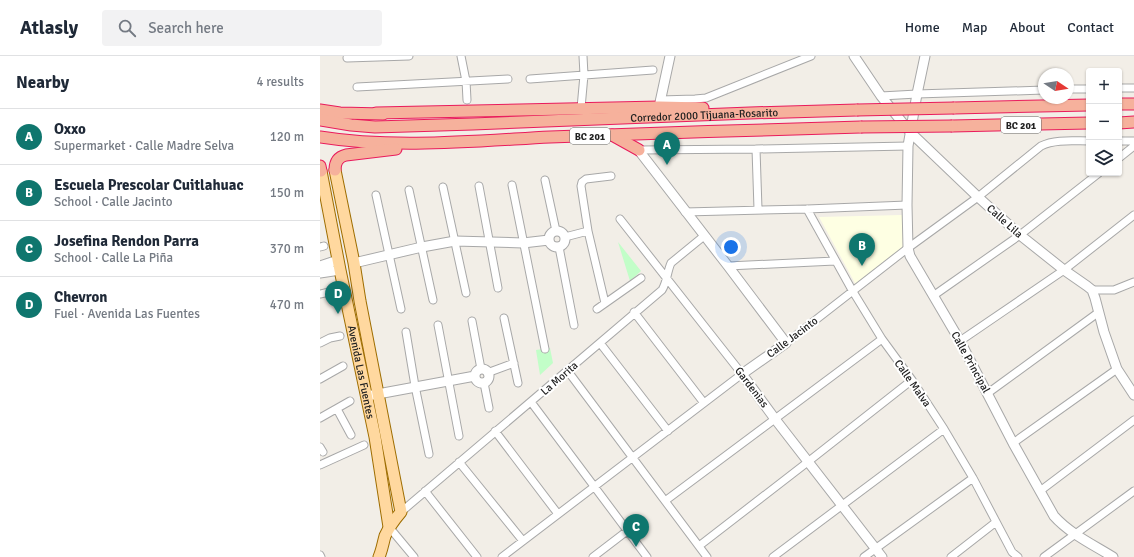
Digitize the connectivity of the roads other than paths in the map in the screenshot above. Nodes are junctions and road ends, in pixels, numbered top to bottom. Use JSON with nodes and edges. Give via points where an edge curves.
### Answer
{"nodes":[{"id":1,"x":409,"y":56,"type":"edge"},
{"id":2,"x":461,"y":56,"type":"edge"},
{"id":3,"x":583,"y":56,"type":"edge"},
{"id":4,"x":670,"y":56,"type":"edge"},
{"id":5,"x":811,"y":56,"type":"edge"},
{"id":6,"x":854,"y":56,"type":"edge"},
{"id":7,"x":926,"y":56,"type":"edge"},
{"id":8,"x":347,"y":58,"type":"dead end"},
{"id":9,"x":653,"y":70,"type":"dead end"},
{"id":10,"x":584,"y":75,"type":"junction"},
{"id":11,"x":508,"y":79,"type":"dead end"},
{"id":12,"x":530,"y":79,"type":"dead end"},
{"id":13,"x":466,"y":81,"type":"junction"},
{"id":14,"x":357,"y":87,"type":"dead end"},
{"id":15,"x":1122,"y":88,"type":"edge"},
{"id":16,"x":1134,"y":88,"type":"edge"},
{"id":17,"x":1086,"y":89,"type":"edge"},
{"id":18,"x":1038,"y":90,"type":"edge"},
{"id":19,"x":1074,"y":90,"type":"edge"},
{"id":20,"x":917,"y":94,"type":"junction"},
{"id":21,"x":881,"y":96,"type":"junction"},
{"id":22,"x":467,"y":100,"type":"dead end"},
{"id":23,"x":659,"y":103,"type":"junction"},
{"id":24,"x":1122,"y":104,"type":"edge"},
{"id":25,"x":1134,"y":104,"type":"edge"},
{"id":26,"x":1086,"y":105,"type":"edge"},
{"id":27,"x":581,"y":108,"type":"junction"},
{"id":28,"x":320,"y":110,"type":"edge"},
{"id":29,"x":376,"y":113,"type":"junction"},
{"id":30,"x":750,"y":113,"type":"junction"},
{"id":31,"x":320,"y":120,"type":"edge"},
{"id":32,"x":1134,"y":122,"type":"edge"},
{"id":33,"x":1086,"y":123,"type":"edge"},
{"id":34,"x":1122,"y":123,"type":"edge"},
{"id":35,"x":473,"y":124,"type":"junction"},
{"id":36,"x":910,"y":132,"type":"junction"},
{"id":37,"x":611,"y":135,"type":"junction"},
{"id":38,"x":320,"y":137,"type":"edge"},
{"id":39,"x":1086,"y":141,"type":"edge"},
{"id":40,"x":1122,"y":141,"type":"edge"},
{"id":41,"x":1134,"y":141,"type":"edge"},
{"id":42,"x":448,"y":142,"type":"junction"},
{"id":43,"x":908,"y":146,"type":"junction"},
{"id":44,"x":1134,"y":146,"type":"edge"},
{"id":45,"x":639,"y":150,"type":"junction"},
{"id":46,"x":756,"y":150,"type":"junction"},
{"id":47,"x":1122,"y":156,"type":"edge"},
{"id":48,"x":321,"y":169,"type":"edge"},
{"id":49,"x":335,"y":170,"type":"joint"},
{"id":50,"x":611,"y":176,"type":"dead end"},
{"id":51,"x":1095,"y":176,"type":"edge"},
{"id":52,"x":545,"y":180,"type":"dead end"},
{"id":53,"x":512,"y":185,"type":"dead end"},
{"id":54,"x":479,"y":186,"type":"dead end"},
{"id":55,"x":443,"y":187,"type":"dead end"},
{"id":56,"x":409,"y":190,"type":"dead end"},
{"id":57,"x":376,"y":195,"type":"dead end"},
{"id":58,"x":978,"y":196,"type":"junction"},
{"id":59,"x":906,"y":205,"type":"junction"},
{"id":60,"x":758,"y":209,"type":"junction"},
{"id":61,"x":807,"y":209,"type":"junction"},
{"id":62,"x":685,"y":212,"type":"junction"},
{"id":63,"x":1134,"y":215,"type":"edge"},
{"id":64,"x":620,"y":218,"type":"dead end"},
{"id":65,"x":556,"y":231,"type":"junction"},
{"id":66,"x":588,"y":231,"type":"junction"},
{"id":67,"x":1020,"y":235,"type":"junction"},
{"id":68,"x":704,"y":236,"type":"junction"},
{"id":69,"x":565,"y":237,"type":"junction"},
{"id":70,"x":549,"y":240,"type":"junction"},
{"id":71,"x":455,"y":241,"type":"junction"},
{"id":72,"x":490,"y":243,"type":"junction"},
{"id":73,"x":523,"y":243,"type":"junction"},
{"id":74,"x":422,"y":247,"type":"junction"},
{"id":75,"x":559,"y":247,"type":"junction"},
{"id":76,"x":908,"y":248,"type":"junction"},
{"id":77,"x":390,"y":255,"type":"junction"},
{"id":78,"x":835,"y":260,"type":"junction"},
{"id":79,"x":344,"y":264,"type":"junction"},
{"id":80,"x":320,"y":266,"type":"edge"},
{"id":81,"x":728,"y":266,"type":"junction"},
{"id":82,"x":1064,"y":270,"type":"junction"},
{"id":83,"x":320,"y":273,"type":"edge"},
{"id":84,"x":666,"y":277,"type":"junction"},
{"id":85,"x":641,"y":278,"type":"dead end"},
{"id":86,"x":1134,"y":282,"type":"edge"},
{"id":87,"x":498,"y":288,"type":"dead end"},
{"id":88,"x":852,"y":290,"type":"junction"},
{"id":89,"x":1092,"y":290,"type":"junction"},
{"id":90,"x":329,"y":292,"type":"dead end"},
{"id":91,"x":466,"y":293,"type":"dead end"},
{"id":92,"x":320,"y":294,"type":"edge"},
{"id":93,"x":933,"y":296,"type":"junction"},
{"id":94,"x":433,"y":300,"type":"dead end"},
{"id":95,"x":605,"y":303,"type":"junction"},
{"id":96,"x":597,"y":308,"type":"dead end"},
{"id":97,"x":401,"y":309,"type":"dead end"},
{"id":98,"x":634,"y":312,"type":"junction"},
{"id":99,"x":1099,"y":312,"type":"junction"},
{"id":100,"x":504,"y":318,"type":"dead end"},
{"id":101,"x":472,"y":321,"type":"dead end"},
{"id":102,"x":438,"y":325,"type":"dead end"},
{"id":103,"x":574,"y":325,"type":"dead end"},
{"id":104,"x":406,"y":332,"type":"dead end"},
{"id":105,"x":340,"y":336,"type":"dead end"},
{"id":106,"x":882,"y":339,"type":"junction"},
{"id":107,"x":960,"y":341,"type":"junction"},
{"id":108,"x":320,"y":343,"type":"edge"},
{"id":109,"x":600,"y":343,"type":"junction"},
{"id":110,"x":786,"y":343,"type":"junction"},
{"id":111,"x":545,"y":349,"type":"dead end"},
{"id":112,"x":514,"y":363,"type":"junction"},
{"id":113,"x":343,"y":366,"type":"dead end"},
{"id":114,"x":1117,"y":369,"type":"junction"},
{"id":115,"x":567,"y":370,"type":"junction"},
{"id":116,"x":481,"y":373,"type":"junction"},
{"id":117,"x":742,"y":374,"type":"junction"},
{"id":118,"x":320,"y":379,"type":"edge"},
{"id":119,"x":912,"y":380,"type":"junction"},
{"id":120,"x":449,"y":381,"type":"junction"},
{"id":121,"x":484,"y":383,"type":"joint"},
{"id":122,"x":518,"y":383,"type":"dead end"},
{"id":123,"x":415,"y":386,"type":"junction"},
{"id":124,"x":988,"y":393,"type":"junction"},
{"id":125,"x":379,"y":394,"type":"junction"},
{"id":126,"x":1134,"y":395,"type":"edge"},
{"id":127,"x":367,"y":396,"type":"junction"},
{"id":128,"x":350,"y":401,"type":"dead end"},
{"id":129,"x":530,"y":402,"type":"junction"},
{"id":130,"x":704,"y":402,"type":"junction"},
{"id":131,"x":337,"y":408,"type":"junction"},
{"id":132,"x":489,"y":408,"type":"dead end"},
{"id":133,"x":320,"y":418,"type":"edge"},
{"id":134,"x":775,"y":419,"type":"junction"},
{"id":135,"x":1134,"y":420,"type":"edge"},
{"id":136,"x":944,"y":429,"type":"junction"},
{"id":137,"x":668,"y":431,"type":"junction"},
{"id":138,"x":495,"y":432,"type":"junction"},
{"id":139,"x":351,"y":435,"type":"dead end"},
{"id":140,"x":459,"y":436,"type":"dead end"},
{"id":141,"x":1013,"y":443,"type":"junction"},
{"id":142,"x":364,"y":445,"type":"dead end"},
{"id":143,"x":429,"y":454,"type":"dead end"},
{"id":144,"x":633,"y":458,"type":"junction"},
{"id":145,"x":809,"y":461,"type":"junction"},
{"id":146,"x":459,"y":462,"type":"junction"},
{"id":147,"x":320,"y":465,"type":"edge"},
{"id":148,"x":973,"y":478,"type":"junction"},
{"id":149,"x":594,"y":487,"type":"junction"},
{"id":150,"x":1134,"y":490,"type":"edge"},
{"id":151,"x":425,"y":491,"type":"junction"},
{"id":152,"x":1040,"y":491,"type":"junction"},
{"id":153,"x":665,"y":501,"type":"junction"},
{"id":154,"x":842,"y":505,"type":"junction"},
{"id":155,"x":401,"y":512,"type":"junction"},
{"id":156,"x":558,"y":514,"type":"junction"},
{"id":157,"x":996,"y":522,"type":"junction"},
{"id":158,"x":389,"y":527,"type":"junction"},
{"id":159,"x":627,"y":531,"type":"junction"},
{"id":160,"x":1076,"y":534,"type":"junction"},
{"id":161,"x":523,"y":541,"type":"junction"},
{"id":162,"x":699,"y":546,"type":"junction"},
{"id":163,"x":875,"y":548,"type":"junction"},
{"id":164,"x":379,"y":557,"type":"edge"},
{"id":165,"x":414,"y":557,"type":"edge"},
{"id":166,"x":477,"y":557,"type":"edge"},
{"id":167,"x":502,"y":557,"type":"edge"},
{"id":168,"x":593,"y":557,"type":"edge"},
{"id":169,"x":647,"y":557,"type":"edge"},
{"id":170,"x":707,"y":557,"type":"edge"},
{"id":171,"x":773,"y":557,"type":"edge"},
{"id":172,"x":864,"y":557,"type":"edge"},
{"id":173,"x":882,"y":557,"type":"edge"},
{"id":174,"x":951,"y":557,"type":"edge"},
{"id":175,"x":1018,"y":557,"type":"edge"},
{"id":176,"x":1044,"y":557,"type":"edge"},
{"id":177,"x":1113,"y":557,"type":"edge"}],
"edges":[{"from":1,"to":8,"type":"street"},
{"from":2,"to":13,"type":"street"},
{"from":3,"to":10,"type":"street"},
{"from":4,"to":23,"type":"street"},
{"from":5,"to":23,"type":"street","via":[[706,98]]},
{"from":6,"to":21,"type":"street","name":"Calle Lila"},
{"from":7,"to":20,"type":"street","name":"Calle Principal"},
{"from":9,"to":10,"type":"street"},
{"from":10,"to":12,"type":"street"},
{"from":10,"to":27,"type":"street"},
{"from":11,"to":13,"type":"street"},
{"from":13,"to":14,"type":"street"},
{"from":13,"to":22,"type":"street"},
{"from":15,"to":16,"type":"street"},
{"from":17,"to":19,"type":"street"},
{"from":18,"to":20,"type":"street"},
{"from":20,"to":21,"type":"street"},
{"from":20,"to":36,"type":"street","name":"Calle Principal"},
{"from":21,"to":36,"type":"street","name":"Calle Lila"},
{"from":23,"to":27,"type":"highway"},
{"from":23,"to":30,"type":"highway","via":[[732,109]]},
{"from":24,"to":25,"type":"highway"},
{"from":26,"to":30,"type":"highway","name":"Corredor 2000 Tijuana-Rosarito","number":"BC 201","bridge":true},
{"from":27,"to":29,"type":"highway"},
{"from":28,"to":29,"type":"highway"},
{"from":29,"to":35,"type":"highway"},
{"from":30,"to":35,"type":"highway","name":"Corredor 2000 Tijuana-Rosarito","number":"BC 201"},
{"from":31,"to":35,"type":"highway","name":"Corredor 2000 Tijuana-Rosarito","number":"BC 201","via":[[375,127]]},
{"from":32,"to":34,"type":"highway"},
{"from":33,"to":37,"type":"highway","name":"Corredor 2000 Tijuana-Rosarito","number":"BC 201","bridge":true,"via":[[861,126]]},
{"from":36,"to":43,"type":"street","name":"Calle Principal"},
{"from":36,"to":58,"type":"street","name":"Calle Lila"},
{"from":37,"to":42,"type":"highway","name":"Corredor 2000 Tijuana-Rosarito","number":"BC 201"},
{"from":37,"to":45,"type":"highway"},
{"from":38,"to":42,"type":"highway","name":"Corredor 2000 Tijuana-Rosarito","number":"BC 201","via":[[377,143]]},
{"from":39,"to":58,"type":"street","name":"Calle Jacinto","via":[[1054,141],[1041,146]]},
{"from":40,"to":41,"type":"street"},
{"from":42,"to":49,"type":"highway","via":[[341,156],[337,160]]},
{"from":43,"to":46,"type":"street"},
{"from":43,"to":59,"type":"street","name":"Calle Principal"},
{"from":44,"to":47,"type":"street"},
{"from":45,"to":46,"type":"street"},
{"from":45,"to":62,"type":"street"},
{"from":46,"to":60,"type":"street"},
{"from":48,"to":79,"type":"main road","name":"Avenida Las Fuentes"},
{"from":49,"to":79,"type":"main road","name":"Avenida Las Fuentes","via":[[344,216]]},
{"from":50,"to":66,"type":"street","via":[[586,179],[582,182]]},
{"from":51,"to":67,"type":"street"},
{"from":52,"to":65,"type":"street"},
{"from":53,"to":73,"type":"street"},
{"from":54,"to":72,"type":"street"},
{"from":55,"to":71,"type":"street"},
{"from":56,"to":74,"type":"street"},
{"from":57,"to":77,"type":"street"},
{"from":58,"to":67,"type":"street","name":"Calle Lila"},
{"from":58,"to":76,"type":"street","name":"Calle Jacinto"},
{"from":59,"to":61,"type":"street"},
{"from":59,"to":76,"type":"street","name":"Calle Principal"},
{"from":60,"to":61,"type":"street"},
{"from":60,"to":62,"type":"street"},
{"from":61,"to":78,"type":"street","name":"Calle Malva"},
{"from":62,"to":68,"type":"street"},
{"from":63,"to":82,"type":"street"},
{"from":64,"to":84,"type":"street","name":"Gardenias"},
{"from":65,"to":69,"type":"street"},
{"from":65,"to":70,"type":"street","via":[[550,235]]},
{"from":66,"to":69,"type":"street"},
{"from":66,"to":95,"type":"street"},
{"from":67,"to":82,"type":"street","name":"Calle Lila"},
{"from":67,"to":93,"type":"street"},
{"from":68,"to":81,"type":"street"},
{"from":68,"to":84,"type":"street","name":"La Morita","via":[[671,263]]},
{"from":69,"to":75,"type":"street"},
{"from":70,"to":73,"type":"street"},
{"from":70,"to":75,"type":"street","via":[[554,247]]},
{"from":71,"to":72,"type":"street"},
{"from":71,"to":74,"type":"street"},
{"from":71,"to":91,"type":"street"},
{"from":72,"to":73,"type":"street"},
{"from":72,"to":87,"type":"street"},
{"from":73,"to":111,"type":"street"},
{"from":74,"to":77,"type":"street"},
{"from":74,"to":94,"type":"street"},
{"from":75,"to":103,"type":"street"},
{"from":76,"to":88,"type":"street","name":"Calle Jacinto"},
{"from":76,"to":93,"type":"street","name":"Calle Principal"},
{"from":77,"to":79,"type":"street"},
{"from":77,"to":97,"type":"street"},
{"from":78,"to":81,"type":"street"},
{"from":78,"to":88,"type":"street","name":"Calle Malva"},
{"from":79,"to":80,"type":"street"},
{"from":79,"to":83,"type":"street"},
{"from":79,"to":125,"type":"main road","name":"Avenida Las Fuentes","via":[[360,301]]},
{"from":79,"to":127,"type":"main road","name":"Avenida Las Fuentes"},
{"from":81,"to":110,"type":"street"},
{"from":82,"to":89,"type":"street","name":"Calle Lila"},
{"from":82,"to":107,"type":"street"},
{"from":84,"to":98,"type":"street","name":"La Morita","via":[[662,290]]},
{"from":84,"to":117,"type":"street","name":"Gardenias"},
{"from":85,"to":95,"type":"street"},
{"from":86,"to":89,"type":"street","via":[[1114,290]]},
{"from":88,"to":106,"type":"street","name":"Calle Malva"},
{"from":88,"to":110,"type":"street","name":"Calle Jacinto"},
{"from":89,"to":99,"type":"street"},
{"from":90,"to":92,"type":"street"},
{"from":93,"to":107,"type":"street","name":"Calle Principal"},
{"from":95,"to":96,"type":"street"},
{"from":98,"to":109,"type":"street","name":"La Morita"},
{"from":98,"to":130,"type":"street"},
{"from":99,"to":114,"type":"street"},
{"from":99,"to":124,"type":"street"},
{"from":100,"to":112,"type":"street"},
{"from":101,"to":116,"type":"street"},
{"from":102,"to":120,"type":"street"},
{"from":104,"to":123,"type":"street"},
{"from":105,"to":108,"type":"street"},
{"from":106,"to":119,"type":"street","name":"Calle Malva"},
{"from":106,"to":134,"type":"street"},
{"from":107,"to":124,"type":"street","name":"Calle Principal"},
{"from":109,"to":115,"type":"street","name":"La Morita"},
{"from":109,"to":137,"type":"street"},
{"from":110,"to":117,"type":"street","name":"Calle Jacinto"},
{"from":112,"to":116,"type":"street"},
{"from":112,"to":122,"type":"street"},
{"from":113,"to":118,"type":"street"},
{"from":114,"to":126,"type":"street"},
{"from":114,"to":141,"type":"street"},
{"from":115,"to":129,"type":"street","name":"La Morita"},
{"from":115,"to":144,"type":"street"},
{"from":116,"to":120,"type":"street"},
{"from":116,"to":121,"type":"street","via":[[476,380]]},
{"from":117,"to":130,"type":"street","name":"Calle Jacinto"},
{"from":117,"to":134,"type":"street","name":"Gardenias"},
{"from":119,"to":136,"type":"street","name":"Calle Malva"},
{"from":119,"to":145,"type":"street"},
{"from":120,"to":123,"type":"street"},
{"from":120,"to":140,"type":"street"},
{"from":121,"to":132,"type":"street"},
{"from":123,"to":125,"type":"street"},
{"from":123,"to":143,"type":"street"},
{"from":124,"to":141,"type":"street","name":"Calle Principal"},
{"from":125,"to":127,"type":"street"},
{"from":125,"to":155,"type":"main road","name":"Avenida Las Fuentes"},
{"from":127,"to":158,"type":"main road","name":"Avenida Las Fuentes"},
{"from":128,"to":131,"type":"street"},
{"from":129,"to":138,"type":"street","name":"La Morita"},
{"from":129,"to":149,"type":"street"},
{"from":130,"to":137,"type":"street","name":"Calle Jacinto"},
{"from":131,"to":133,"type":"street"},
{"from":131,"to":139,"type":"street"},
{"from":134,"to":145,"type":"street","name":"Gardenias"},
{"from":134,"to":153,"type":"street"},
{"from":135,"to":152,"type":"street"},
{"from":136,"to":148,"type":"street","name":"Calle Malva"},
{"from":136,"to":154,"type":"street"},
{"from":137,"to":144,"type":"street","name":"Calle Jacinto"},
{"from":138,"to":146,"type":"street","name":"La Morita"},
{"from":138,"to":156,"type":"street"},
{"from":141,"to":152,"type":"street","name":"Calle Principal"},
{"from":142,"to":147,"type":"street"},
{"from":144,"to":149,"type":"street","name":"Calle Jacinto"},
{"from":144,"to":153,"type":"street"},
{"from":145,"to":154,"type":"street","name":"Gardenias"},
{"from":145,"to":162,"type":"street"},
{"from":146,"to":151,"type":"street","name":"La Morita"},
{"from":146,"to":161,"type":"street"},
{"from":148,"to":157,"type":"street","name":"Calle Malva"},
{"from":148,"to":163,"type":"street"},
{"from":149,"to":156,"type":"street","name":"Calle Jacinto"},
{"from":149,"to":159,"type":"street"},
{"from":150,"to":160,"type":"street"},
{"from":151,"to":155,"type":"street","name":"La Morita"},
{"from":151,"to":166,"type":"street"},
{"from":152,"to":160,"type":"street","name":"Calle Principal","via":[[1059,522]]},
{"from":153,"to":162,"type":"street"},
{"from":154,"to":163,"type":"street","name":"Gardenias"},
{"from":154,"to":171,"type":"street"},
{"from":155,"to":158,"type":"main road"},
{"from":156,"to":161,"type":"street","name":"Calle Jacinto"},
{"from":157,"to":174,"type":"street"},
{"from":157,"to":175,"type":"street","name":"Calle Malva","via":[[1012,552]]},
{"from":158,"to":164,"type":"main road"},
{"from":158,"to":165,"type":"street"},
{"from":159,"to":168,"type":"street"},
{"from":159,"to":169,"type":"street"},
{"from":160,"to":176,"type":"street"},
{"from":160,"to":177,"type":"street","name":"Calle Principal"},
{"from":161,"to":167,"type":"street","name":"Calle Jacinto"},
{"from":162,"to":170,"type":"street"},
{"from":163,"to":172,"type":"street"},
{"from":163,"to":173,"type":"street","name":"Gardenias"}]}
